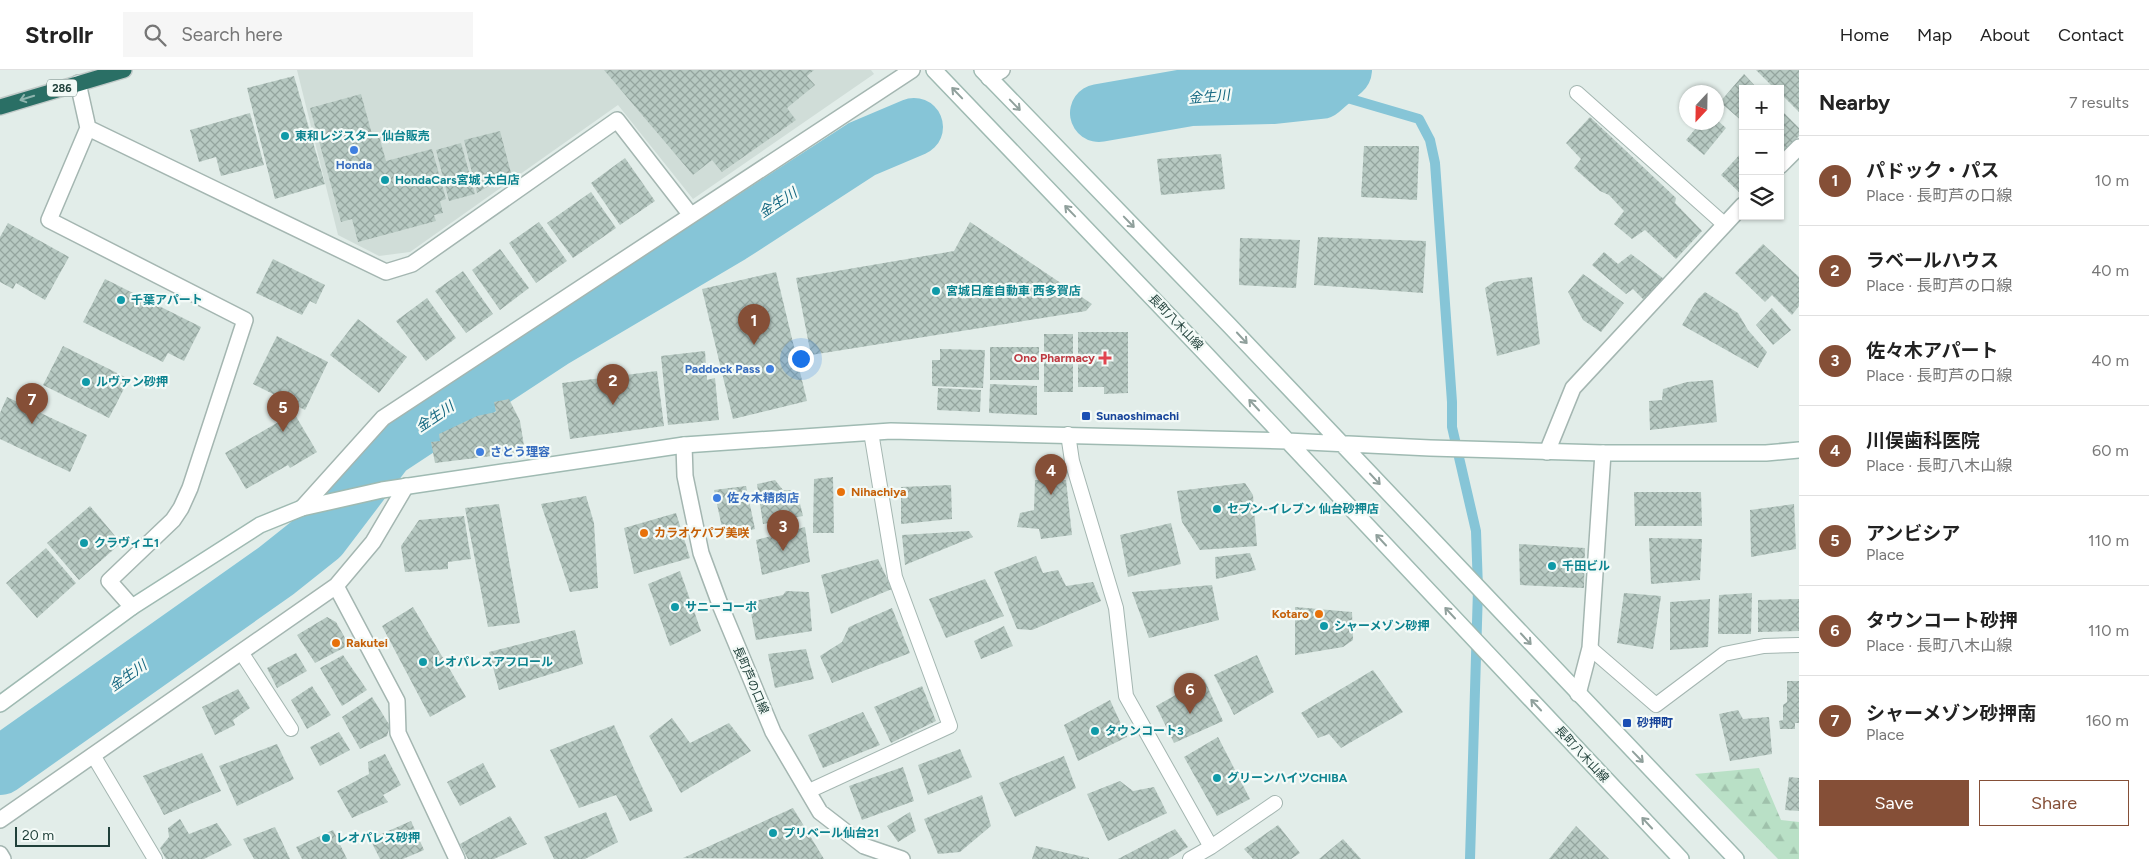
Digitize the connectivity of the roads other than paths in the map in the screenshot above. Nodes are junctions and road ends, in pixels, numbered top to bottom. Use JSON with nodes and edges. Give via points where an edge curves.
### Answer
{"nodes":[{"id":1,"x":124,"y":70,"type":"edge"},
{"id":2,"x":912,"y":70,"type":"edge"},
{"id":3,"x":934,"y":70,"type":"edge"},
{"id":4,"x":991,"y":73,"type":"edge"},
{"id":5,"x":78,"y":83,"type":"junction"},
{"id":6,"x":1577,"y":93,"type":"dead end"},
{"id":7,"x":0,"y":106,"type":"edge"},
{"id":8,"x":88,"y":128,"type":"junction"},
{"id":9,"x":1799,"y":147,"type":"edge"},
{"id":10,"x":1784,"y":162,"type":"edge"},
{"id":11,"x":1739,"y":209,"type":"edge"},
{"id":12,"x":690,"y":214,"type":"junction"},
{"id":13,"x":1724,"y":224,"type":"junction"},
{"id":14,"x":871,"y":432,"type":"junction"},
{"id":15,"x":1068,"y":434,"type":"junction"},
{"id":16,"x":1287,"y":441,"type":"junction"},
{"id":17,"x":1341,"y":443,"type":"junction"},
{"id":18,"x":684,"y":445,"type":"junction"},
{"id":19,"x":1799,"y":450,"type":"edge"},
{"id":20,"x":1547,"y":452,"type":"junction"},
{"id":21,"x":1603,"y":453,"type":"junction"},
{"id":22,"x":406,"y":486,"type":"junction"},
{"id":23,"x":302,"y":508,"type":"junction"},
{"id":24,"x":336,"y":586,"type":"junction"},
{"id":25,"x":132,"y":607,"type":"junction"},
{"id":26,"x":1799,"y":645,"type":"edge"},
{"id":27,"x":1590,"y":648,"type":"junction"},
{"id":28,"x":241,"y":652,"type":"junction"},
{"id":29,"x":1578,"y":694,"type":"junction"},
{"id":30,"x":0,"y":704,"type":"edge"},
{"id":31,"x":291,"y":729,"type":"dead end"},
{"id":32,"x":93,"y":755,"type":"junction"},
{"id":33,"x":809,"y":791,"type":"junction"},
{"id":34,"x":1275,"y":803,"type":"dead end"},
{"id":35,"x":0,"y":820,"type":"edge"},
{"id":36,"x":1211,"y":847,"type":"junction"},
{"id":37,"x":0,"y":854,"type":"edge"},
{"id":38,"x":881,"y":856,"type":"edge"},
{"id":39,"x":2,"y":859,"type":"edge"},
{"id":40,"x":155,"y":859,"type":"edge"},
{"id":41,"x":457,"y":859,"type":"edge"},
{"id":42,"x":902,"y":859,"type":"edge"},
{"id":43,"x":1190,"y":859,"type":"edge"},
{"id":44,"x":1681,"y":859,"type":"edge"},
{"id":45,"x":1736,"y":859,"type":"edge"}],
"edges":[{"from":1,"to":5,"type":"highway","number":"286"},
{"from":2,"to":12,"type":"street"},
{"from":16,"to":3,"type":"street","name":"長町八木山線","one_way":true},
{"from":4,"to":17,"type":"street","one_way":true},
{"from":5,"to":7,"type":"highway","number":"286","one_way":true},
{"from":5,"to":8,"type":"street"},
{"from":6,"to":13,"type":"lane"},
{"from":8,"to":12,"type":"street","via":[[386,272],[412,264],[617,120]]},
{"from":8,"to":25,"type":"street","via":[[49,220],[245,320],[181,508],[173,520],[110,581]]},
{"from":9,"to":10,"type":"street"},
{"from":11,"to":13,"type":"street"},
{"from":12,"to":23,"type":"street","via":[[383,418]]},
{"from":13,"to":20,"type":"street","via":[[1573,388]]},
{"from":14,"to":15,"type":"street"},
{"from":14,"to":18,"type":"street"},
{"from":14,"to":33,"type":"lane","via":[[895,577],[950,726]]},
{"from":15,"to":16,"type":"street"},
{"from":15,"to":36,"type":"lane","via":[[1072,461],[1116,608],[1126,696]]},
{"from":16,"to":17,"type":"street"},
{"from":44,"to":16,"type":"street","name":"長町八木山線","one_way":true},
{"from":17,"to":20,"type":"street"},
{"from":17,"to":29,"type":"street","one_way":true},
{"from":18,"to":22,"type":"street"},
{"from":18,"to":33,"type":"street","name":"長町芦の口線","via":[[685,476],[701,553],[773,732]]},
{"from":19,"to":21,"type":"street"},
{"from":20,"to":21,"type":"street"},
{"from":21,"to":27,"type":"street"},
{"from":22,"to":23,"type":"street"},
{"from":22,"to":24,"type":"street","via":[[373,542]]},
{"from":23,"to":25,"type":"street","via":[[260,525]]},
{"from":24,"to":28,"type":"street"},
{"from":24,"to":41,"type":"street","via":[[397,701],[398,733]]},
{"from":25,"to":30,"type":"street"},
{"from":26,"to":27,"type":"lane","via":[[1764,646],[1724,654],[1656,705]]},
{"from":27,"to":29,"type":"street"},
{"from":28,"to":31,"type":"lane"},
{"from":28,"to":32,"type":"street"},
{"from":29,"to":45,"type":"street","one_way":true},
{"from":32,"to":35,"type":"street"},
{"from":32,"to":40,"type":"lane"},
{"from":33,"to":38,"type":"street","name":"長町芦の口線","via":[[820,812]]},
{"from":34,"to":36,"type":"lane"},
{"from":36,"to":43,"type":"lane"},
{"from":37,"to":39,"type":"street"},
{"from":38,"to":42,"type":"street","name":"長町芦の口線"}]}
